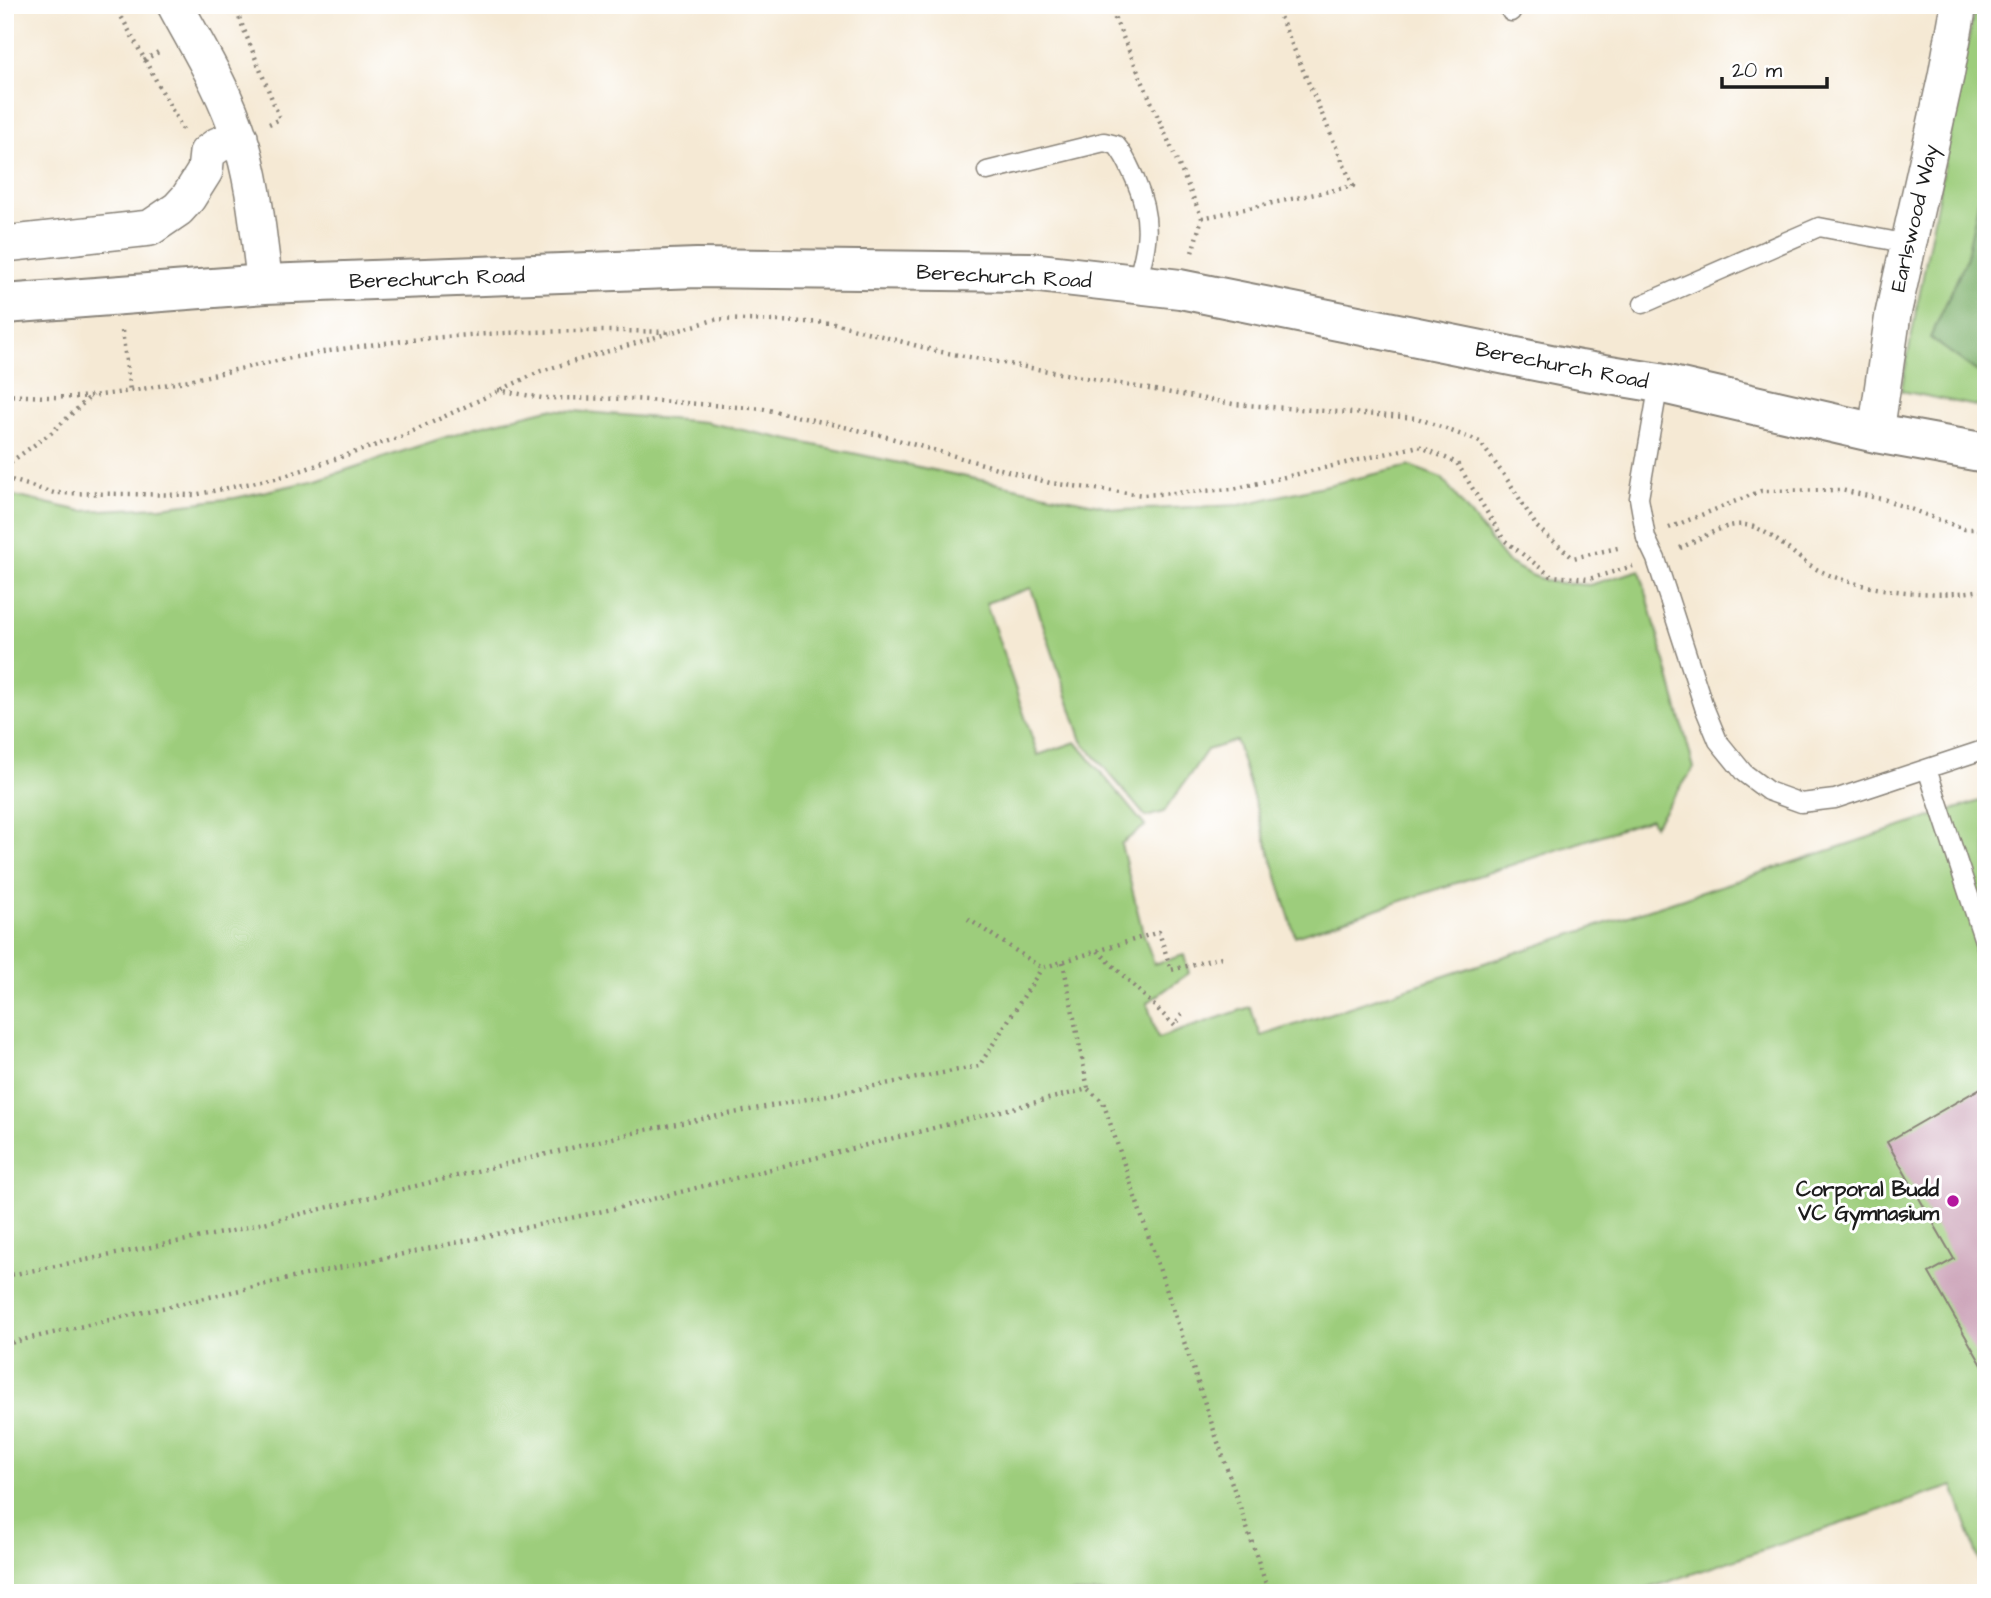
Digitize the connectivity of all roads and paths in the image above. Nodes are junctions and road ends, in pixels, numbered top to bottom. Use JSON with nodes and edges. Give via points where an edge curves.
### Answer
{"nodes":[{"id":1,"x":114,"y":5,"type":"edge"},
{"id":2,"x":175,"y":5,"type":"edge"},
{"id":3,"x":1109,"y":5,"type":"edge"},
{"id":4,"x":1275,"y":5,"type":"edge"},
{"id":5,"x":1959,"y":5,"type":"edge"},
{"id":6,"x":240,"y":137,"type":"junction"},
{"id":7,"x":988,"y":170,"type":"dead end"},
{"id":8,"x":205,"y":171,"type":"junction"},
{"id":9,"x":1202,"y":218,"type":"junction"},
{"id":10,"x":5,"y":244,"type":"edge"},
{"id":11,"x":1909,"y":244,"type":"junction"},
{"id":12,"x":265,"y":284,"type":"junction"},
{"id":13,"x":1136,"y":285,"type":"junction"},
{"id":14,"x":1180,"y":289,"type":"junction"},
{"id":15,"x":117,"y":296,"type":"junction"},
{"id":16,"x":5,"y":304,"type":"edge"},
{"id":17,"x":1643,"y":304,"type":"dead end"},
{"id":18,"x":676,"y":332,"type":"junction"},
{"id":19,"x":1659,"y":383,"type":"junction"},
{"id":20,"x":497,"y":390,"type":"junction"},
{"id":21,"x":130,"y":391,"type":"junction"},
{"id":22,"x":5,"y":395,"type":"edge"},
{"id":23,"x":93,"y":395,"type":"junction"},
{"id":24,"x":1876,"y":433,"type":"junction"},
{"id":25,"x":1986,"y":453,"type":"edge"},
{"id":26,"x":5,"y":466,"type":"edge"},
{"id":27,"x":5,"y":478,"type":"edge"},
{"id":28,"x":1986,"y":529,"type":"edge"},
{"id":29,"x":1646,"y":538,"type":"junction"},
{"id":30,"x":1656,"y":559,"type":"junction"},
{"id":31,"x":1986,"y":589,"type":"edge"},
{"id":32,"x":1986,"y":749,"type":"edge"},
{"id":33,"x":1927,"y":769,"type":"junction"},
{"id":34,"x":968,"y":919,"type":"dead end"},
{"id":35,"x":1986,"y":947,"type":"edge"},
{"id":36,"x":1098,"y":951,"type":"junction"},
{"id":37,"x":1226,"y":956,"type":"dead end"},
{"id":38,"x":1063,"y":962,"type":"junction"},
{"id":39,"x":1042,"y":968,"type":"junction"},
{"id":40,"x":1182,"y":1014,"type":"dead end"},
{"id":41,"x":1088,"y":1089,"type":"junction"},
{"id":42,"x":5,"y":1276,"type":"edge"},
{"id":43,"x":5,"y":1344,"type":"edge"},
{"id":44,"x":1269,"y":1593,"type":"edge"}],
"edges":[{"from":1,"to":8,"type":"path"},
{"from":2,"to":6,"type":"street","via":[[224,96]]},
{"from":3,"to":9,"type":"path"},
{"from":4,"to":9,"type":"path","via":[[1353,186]]},
{"from":5,"to":11,"type":"street","name":"Earlswood Way"},
{"from":6,"to":8,"type":"street","via":[[207,153]]},
{"from":6,"to":12,"type":"street"},
{"from":7,"to":13,"type":"lane","via":[[1104,142],[1116,145],[1147,213],[1147,249]]},
{"from":8,"to":10,"type":"street","via":[[178,209],[150,228]]},
{"from":9,"to":14,"type":"path"},
{"from":11,"to":17,"type":"lane","via":[[1819,227]]},
{"from":11,"to":24,"type":"street","name":"Earlswood Way","via":[[1893,314]]},
{"from":12,"to":13,"type":"street","name":"Berechurch Road","via":[[696,268],[1030,272]]},
{"from":12,"to":15,"type":"street","name":"Berechurch Road"},
{"from":13,"to":14,"type":"street","name":"Berechurch Road"},
{"from":14,"to":19,"type":"street","name":"Berechurch Road"},
{"from":15,"to":16,"type":"street","name":"Berechurch Road"},
{"from":15,"to":21,"type":"path"},
{"from":18,"to":20,"type":"path","via":[[541,371]]},
{"from":18,"to":21,"type":"path","via":[[527,331],[419,339],[341,349]]},
{"from":18,"to":29,"type":"path","via":[[717,319],[834,323],[936,351],[1233,404],[1417,418],[1480,442],[1537,527],[1573,558]]},
{"from":19,"to":24,"type":"street","name":"Berechurch Road"},
{"from":19,"to":29,"type":"lane","via":[[1639,498]]},
{"from":20,"to":27,"type":"path","via":[[403,436],[285,476],[194,495],[54,493]]},
{"from":20,"to":30,"type":"path","via":[[542,398],[634,399],[764,409],[880,435],[1050,483],[1143,495],[1233,489],[1419,446],[1457,463],[1504,540],[1551,576],[1589,579]]},
{"from":21,"to":23,"type":"path"},
{"from":22,"to":23,"type":"path"},
{"from":23,"to":26,"type":"path"},
{"from":24,"to":25,"type":"street","name":"Berechurch Road"},
{"from":28,"to":29,"type":"path","via":[[1964,528],[1886,500],[1841,490],[1761,491]]},
{"from":29,"to":30,"type":"lane"},
{"from":30,"to":31,"type":"path","via":[[1731,525],[1744,524],[1758,528],[1815,569],[1867,587],[1920,594]]},
{"from":30,"to":33,"type":"lane","via":[[1704,707],[1718,741],[1744,773],[1768,791],[1801,803],[1835,799]]},
{"from":32,"to":33,"type":"lane"},
{"from":33,"to":35,"type":"lane"},
{"from":34,"to":39,"type":"path"},
{"from":36,"to":37,"type":"path","via":[[1159,932],[1171,970]]},
{"from":36,"to":38,"type":"path"},
{"from":36,"to":40,"type":"path","via":[[1175,1026]]},
{"from":38,"to":39,"type":"path"},
{"from":38,"to":41,"type":"path"},
{"from":39,"to":42,"type":"path","via":[[978,1066],[645,1130],[227,1232]]},
{"from":41,"to":43,"type":"path","via":[[617,1208]]},
{"from":41,"to":44,"type":"path","via":[[1103,1102]]}]}
